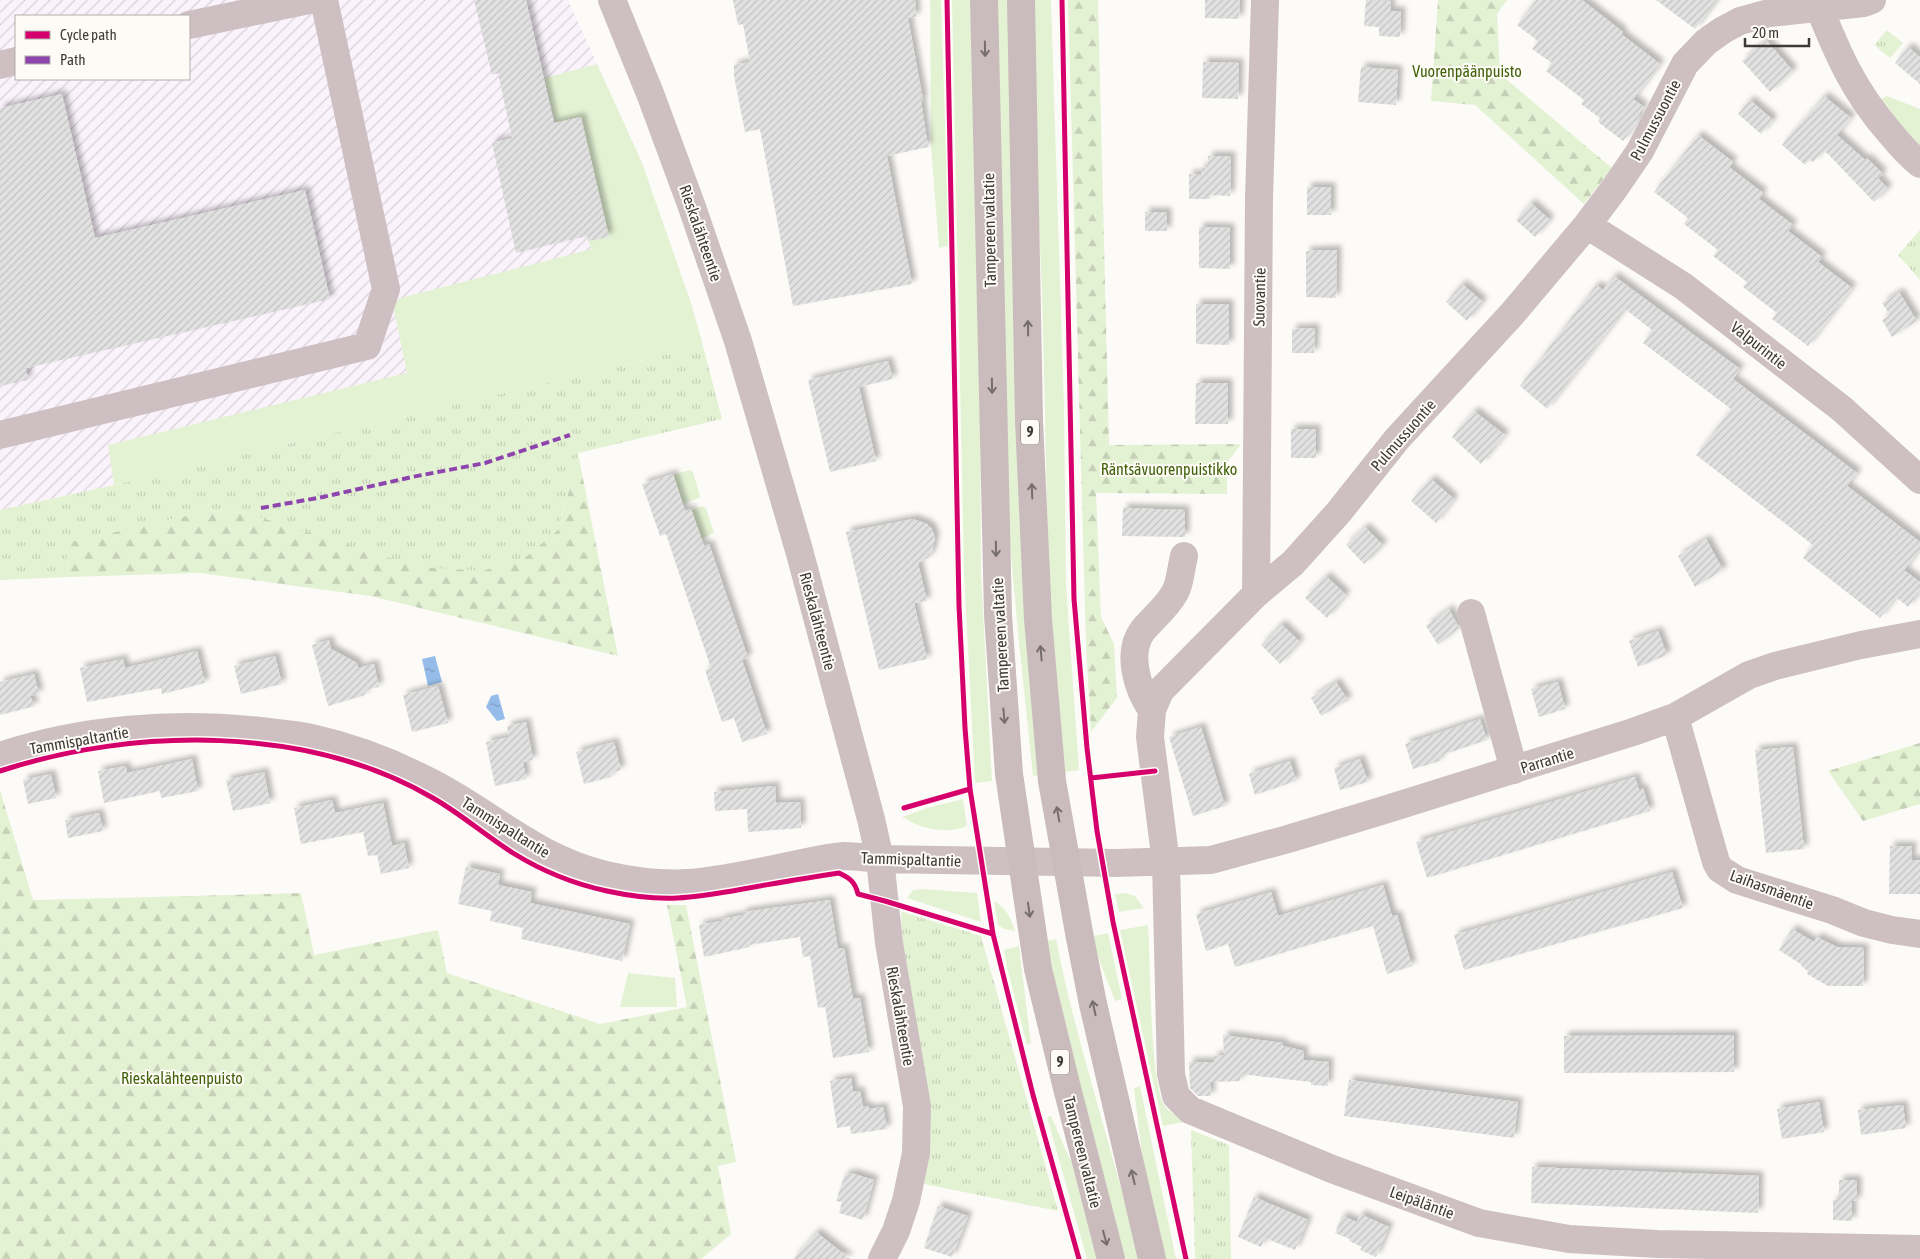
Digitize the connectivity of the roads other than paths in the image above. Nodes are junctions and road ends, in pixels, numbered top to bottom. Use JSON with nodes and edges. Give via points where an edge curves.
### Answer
{"nodes":[{"id":1,"x":309,"y":0,"type":"edge"},
{"id":2,"x":324,"y":0,"type":"edge"},
{"id":3,"x":612,"y":0,"type":"edge"},
{"id":4,"x":984,"y":0,"type":"edge"},
{"id":5,"x":1021,"y":0,"type":"edge"},
{"id":6,"x":1265,"y":0,"type":"edge"},
{"id":7,"x":1872,"y":0,"type":"edge"},
{"id":8,"x":1817,"y":4,"type":"edge"},
{"id":9,"x":190,"y":25,"type":"edge"},
{"id":10,"x":15,"y":61,"type":"edge"},
{"id":11,"x":0,"y":65,"type":"edge"},
{"id":12,"x":1920,"y":164,"type":"edge"},
{"id":13,"x":1587,"y":225,"type":"junction"},
{"id":14,"x":0,"y":435,"type":"edge"},
{"id":15,"x":1920,"y":480,"type":"edge"},
{"id":16,"x":1184,"y":556,"type":"dead end"},
{"id":17,"x":1256,"y":594,"type":"junction"},
{"id":18,"x":1471,"y":613,"type":"dead end"},
{"id":19,"x":1920,"y":634,"type":"edge"},
{"id":20,"x":1152,"y":710,"type":"junction"},
{"id":21,"x":1675,"y":716,"type":"junction"},
{"id":22,"x":0,"y":756,"type":"edge"},
{"id":23,"x":1514,"y":770,"type":"junction"},
{"id":24,"x":880,"y":859,"type":"junction"},
{"id":25,"x":1022,"y":862,"type":"junction"},
{"id":26,"x":1066,"y":862,"type":"junction"},
{"id":27,"x":1166,"y":863,"type":"junction"},
{"id":28,"x":1920,"y":934,"type":"edge"},
{"id":29,"x":1920,"y":1249,"type":"edge"},
{"id":30,"x":882,"y":1259,"type":"edge"},
{"id":31,"x":1111,"y":1259,"type":"edge"},
{"id":32,"x":1152,"y":1259,"type":"edge"}],
"edges":[{"from":1,"to":9,"type":"street"},
{"from":2,"to":14,"type":"street","via":[[386,289],[366,346]]},
{"from":3,"to":24,"type":"street","name":"Rieskalähteentie","via":[[689,197],[738,341],[799,550]]},
{"from":4,"to":25,"type":"highway","name":"Tampereen valtatie","number":"9","one_way":true,"via":[[998,615],[1009,774]]},
{"from":26,"to":5,"type":"highway","number":"9","one_way":true,"via":[[1052,781],[1038,619],[1029,420]]},
{"from":6,"to":17,"type":"street","name":"Suovantie","via":[[1259,198]]},
{"from":7,"to":8,"type":"street","name":"Pulmussuontie"},
{"from":8,"to":12,"type":"street","via":[[1848,74],[1870,110]]},
{"from":8,"to":13,"type":"street","name":"Pulmussuontie","via":[[1740,21],[1695,52],[1685,64],[1640,151]]},
{"from":10,"to":11,"type":"street"},
{"from":13,"to":15,"type":"street","name":"Valpurintie","via":[[1683,286],[1842,409]]},
{"from":13,"to":17,"type":"street","name":"Pulmussuontie","via":[[1512,314],[1397,439],[1338,513],[1293,563]]},
{"from":16,"to":20,"type":"street","via":[[1175,593],[1135,645],[1135,670],[1144,699]]},
{"from":17,"to":20,"type":"street","name":"Pulmussuontie","via":[[1160,691]]},
{"from":18,"to":23,"type":"street"},
{"from":19,"to":21,"type":"street","name":"Parrantie","via":[[1775,666],[1749,675]]},
{"from":20,"to":27,"type":"street","name":"Pulmussuontie","via":[[1150,737]]},
{"from":21,"to":23,"type":"street","name":"Parrantie"},
{"from":21,"to":28,"type":"street","name":"Laihasmäentie","via":[[1702,817],[1720,869],[1737,880],[1864,923]]},
{"from":22,"to":24,"type":"street","name":"Tammispaltantie","via":[[105,732],[141,729],[234,728],[289,734],[325,741],[396,766],[446,791],[547,854],[586,870],[620,878],[688,883],[835,857]]},
{"from":23,"to":27,"type":"street","name":"Parrantie","via":[[1237,854],[1211,860]]},
{"from":24,"to":25,"type":"street","name":"Tammispaltantie"},
{"from":24,"to":30,"type":"street","name":"Rieskalähteentie","via":[[888,943],[917,1106],[916,1153],[906,1201]]},
{"from":25,"to":26,"type":"street"},
{"from":25,"to":31,"type":"highway","name":"Tampereen valtatie","number":"9","one_way":true,"via":[[1032,935],[1048,1013]]},
{"from":26,"to":27,"type":"street"},
{"from":32,"to":26,"type":"highway","number":"9","one_way":true,"via":[[1093,1004]]},
{"from":27,"to":29,"type":"street","name":"Leipäläntie","via":[[1171,1074],[1176,1096],[1190,1110],[1332,1169],[1479,1223],[1569,1240]]}]}
